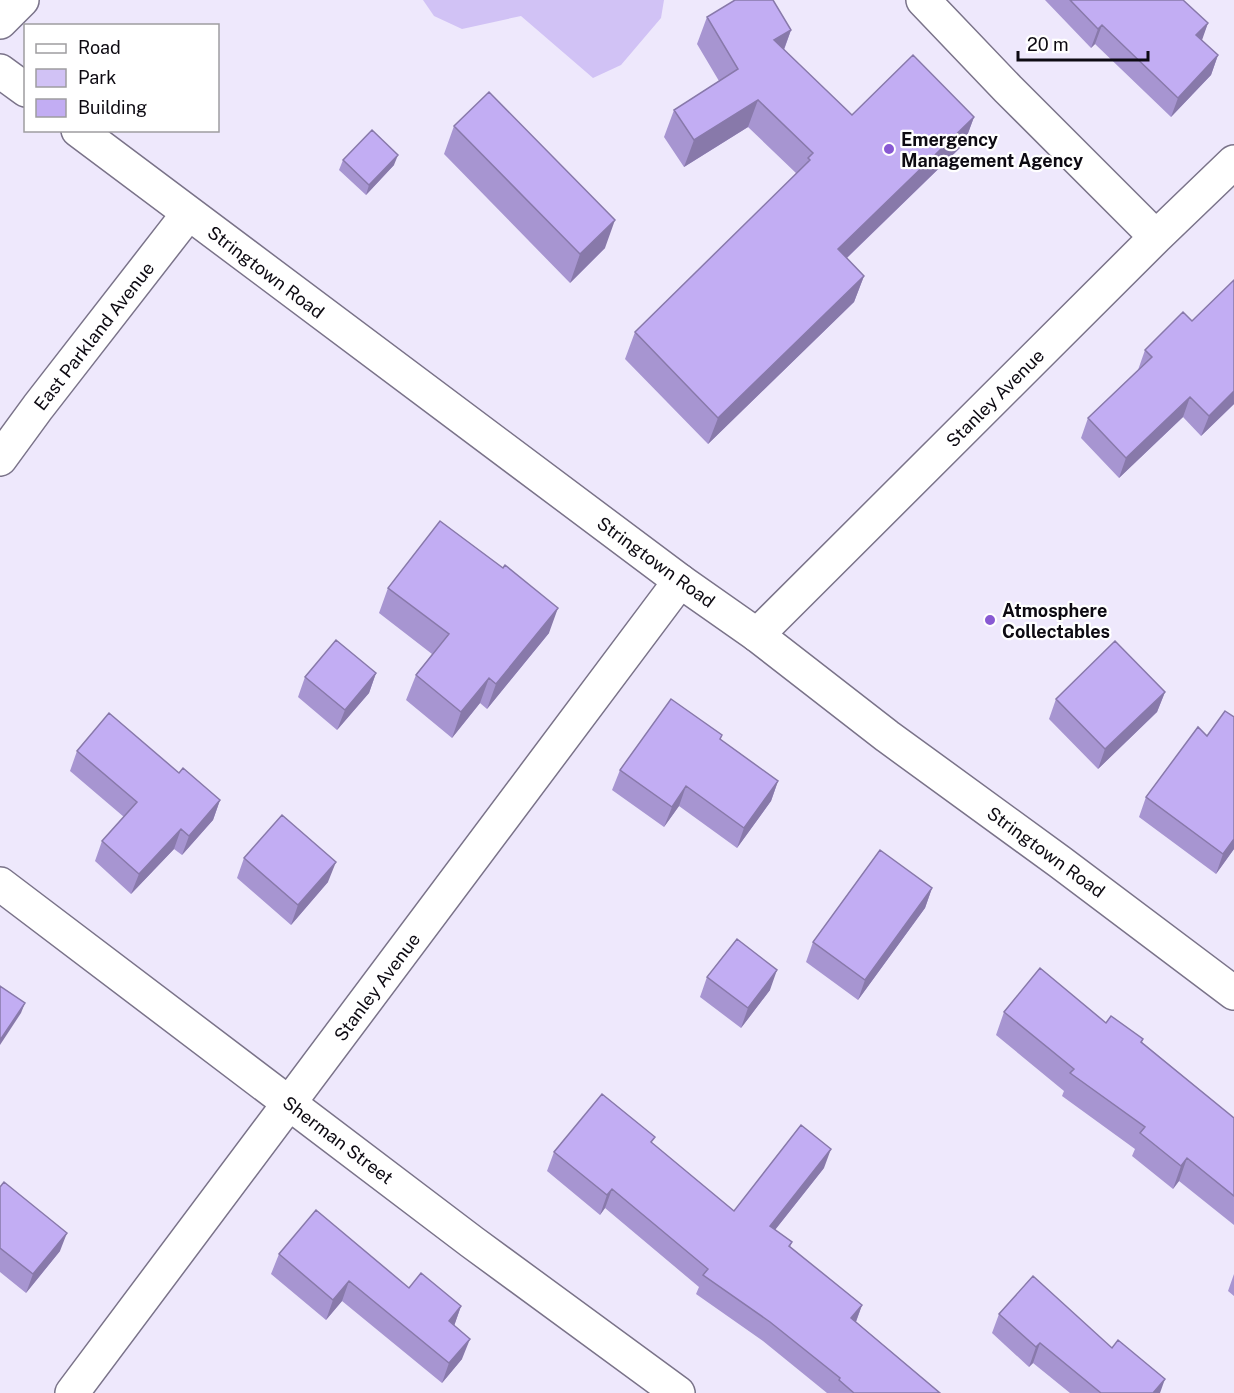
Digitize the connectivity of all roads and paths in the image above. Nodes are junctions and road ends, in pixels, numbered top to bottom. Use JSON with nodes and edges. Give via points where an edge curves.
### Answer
{"nodes":[{"id":1,"x":22,"y":0,"type":"edge"},
{"id":2,"x":923,"y":0,"type":"edge"},
{"id":3,"x":0,"y":22,"type":"edge"},
{"id":4,"x":0,"y":71,"type":"edge"},
{"id":5,"x":24,"y":89,"type":"edge"},
{"id":6,"x":81,"y":132,"type":"edge"},
{"id":7,"x":1234,"y":162,"type":"edge"},
{"id":8,"x":188,"y":214,"type":"junction"},
{"id":9,"x":1156,"y":237,"type":"junction"},
{"id":10,"x":0,"y":459,"type":"edge"},
{"id":11,"x":680,"y":581,"type":"junction"},
{"id":12,"x":758,"y":634,"type":"junction"},
{"id":13,"x":0,"y":884,"type":"edge"},
{"id":14,"x":1234,"y":993,"type":"edge"},
{"id":15,"x":290,"y":1103,"type":"junction"},
{"id":16,"x":72,"y":1393,"type":"edge"},
{"id":17,"x":678,"y":1393,"type":"edge"}],
"edges":[{"from":1,"to":3,"type":"street"},
{"from":2,"to":9,"type":"street"},
{"from":4,"to":5,"type":"street"},
{"from":6,"to":8,"type":"street","name":"Stringtown Road"},
{"from":7,"to":9,"type":"street","name":"Stanley Avenue"},
{"from":8,"to":10,"type":"street","name":"East Parkland Avenue"},
{"from":8,"to":11,"type":"street","name":"Stringtown Road"},
{"from":9,"to":12,"type":"street","name":"Stanley Avenue"},
{"from":11,"to":12,"type":"street","name":"Stringtown Road"},
{"from":11,"to":15,"type":"street","name":"Stanley Avenue"},
{"from":12,"to":14,"type":"street","name":"Stringtown Road","via":[[887,736]]},
{"from":13,"to":15,"type":"street","name":"Sherman Street"},
{"from":15,"to":16,"type":"street","name":"Stanley Avenue"},
{"from":15,"to":17,"type":"street","name":"Sherman Street"}]}
